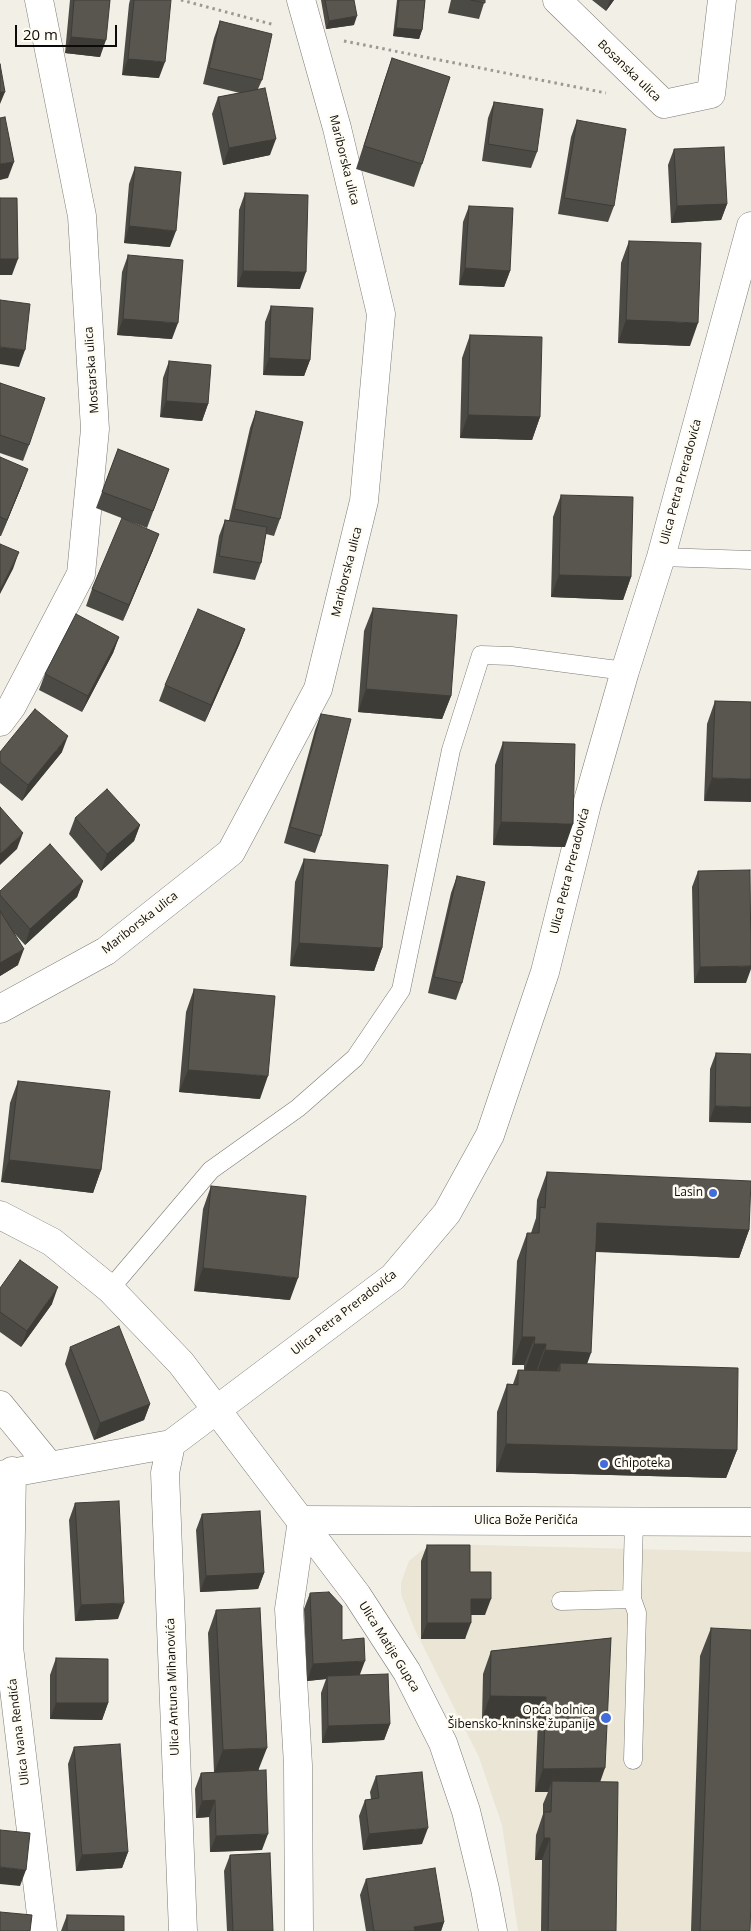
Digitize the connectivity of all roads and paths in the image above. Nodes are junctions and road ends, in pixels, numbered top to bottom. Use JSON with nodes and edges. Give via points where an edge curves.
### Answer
{"nodes":[{"id":1,"x":39,"y":0,"type":"edge"},
{"id":2,"x":181,"y":0,"type":"edge"},
{"id":3,"x":301,"y":0,"type":"edge"},
{"id":4,"x":557,"y":0,"type":"edge"},
{"id":5,"x":722,"y":0,"type":"edge"},
{"id":6,"x":309,"y":34,"type":"junction"},
{"id":7,"x":616,"y":95,"type":"dead end"},
{"id":8,"x":751,"y":226,"type":"edge"},
{"id":9,"x":661,"y":557,"type":"junction"},
{"id":10,"x":751,"y":560,"type":"edge"},
{"id":11,"x":625,"y":671,"type":"junction"},
{"id":12,"x":0,"y":722,"type":"edge"},
{"id":13,"x":0,"y":1010,"type":"edge"},
{"id":14,"x":0,"y":1215,"type":"edge"},
{"id":15,"x":110,"y":1289,"type":"junction"},
{"id":16,"x":0,"y":1405,"type":"edge"},
{"id":17,"x":216,"y":1409,"type":"junction"},
{"id":18,"x":171,"y":1444,"type":"junction"},
{"id":19,"x":49,"y":1465,"type":"junction"},
{"id":20,"x":6,"y":1473,"type":"edge"},
{"id":21,"x":302,"y":1520,"type":"junction"},
{"id":22,"x":634,"y":1521,"type":"junction"},
{"id":23,"x":751,"y":1522,"type":"edge"},
{"id":24,"x":632,"y":1599,"type":"junction"},
{"id":25,"x":561,"y":1602,"type":"dead end"},
{"id":26,"x":633,"y":1760,"type":"dead end"},
{"id":27,"x":43,"y":1931,"type":"edge"},
{"id":28,"x":183,"y":1931,"type":"edge"},
{"id":29,"x":299,"y":1931,"type":"edge"},
{"id":30,"x":493,"y":1931,"type":"edge"}],
"edges":[{"from":1,"to":12,"type":"street","name":"Mostarska ulica","via":[[82,216],[95,429],[81,574],[12,706]]},
{"from":2,"to":6,"type":"path"},
{"from":3,"to":6,"type":"street","name":"Mariborska ulica"},
{"from":4,"to":5,"type":"street","name":"Bosanska ulica","via":[[664,104],[711,94]]},
{"from":6,"to":7,"type":"path"},
{"from":6,"to":13,"type":"street","name":"Mariborska ulica","via":[[337,128],[382,314],[364,501],[318,689],[231,852],[106,951]]},
{"from":8,"to":9,"type":"street","name":"Ulica Petra Preradovića"},
{"from":9,"to":10,"type":"lane"},
{"from":9,"to":11,"type":"street","name":"Ulica Petra Preradovića"},
{"from":11,"to":15,"type":"lane","via":[[481,655],[451,750],[401,990],[356,1058],[298,1108],[211,1170]]},
{"from":11,"to":17,"type":"street","name":"Ulica Petra Preradovića","via":[[587,804],[546,972],[490,1135],[447,1213],[393,1277]]},
{"from":14,"to":15,"type":"street","name":"Ulica Matije Gupca","via":[[52,1242]]},
{"from":15,"to":17,"type":"street","name":"Ulica Matije Gupca","via":[[181,1363]]},
{"from":16,"to":19,"type":"street"},
{"from":17,"to":18,"type":"street","name":"Ulica Petra Preradovića"},
{"from":17,"to":21,"type":"street","name":"Ulica Matije Gupca"},
{"from":18,"to":19,"type":"street"},
{"from":18,"to":28,"type":"street","name":"Ulica Antuna Mihanovića","via":[[165,1473]]},
{"from":19,"to":20,"type":"street"},
{"from":20,"to":27,"type":"street","name":"Ulica Ivana Rendića","via":[[9,1647]]},
{"from":21,"to":22,"type":"street","name":"Ulica Bože Peričića"},
{"from":21,"to":29,"type":"street","via":[[289,1609],[298,1765]]},
{"from":21,"to":30,"type":"street","name":"Ulica Matije Gupca","via":[[357,1595],[407,1672],[443,1743],[466,1811]]},
{"from":22,"to":23,"type":"street","name":"Ulica Bože Peričića"},
{"from":22,"to":24,"type":"lane"},
{"from":24,"to":25,"type":"lane"},
{"from":24,"to":26,"type":"lane","via":[[637,1613]]}]}
